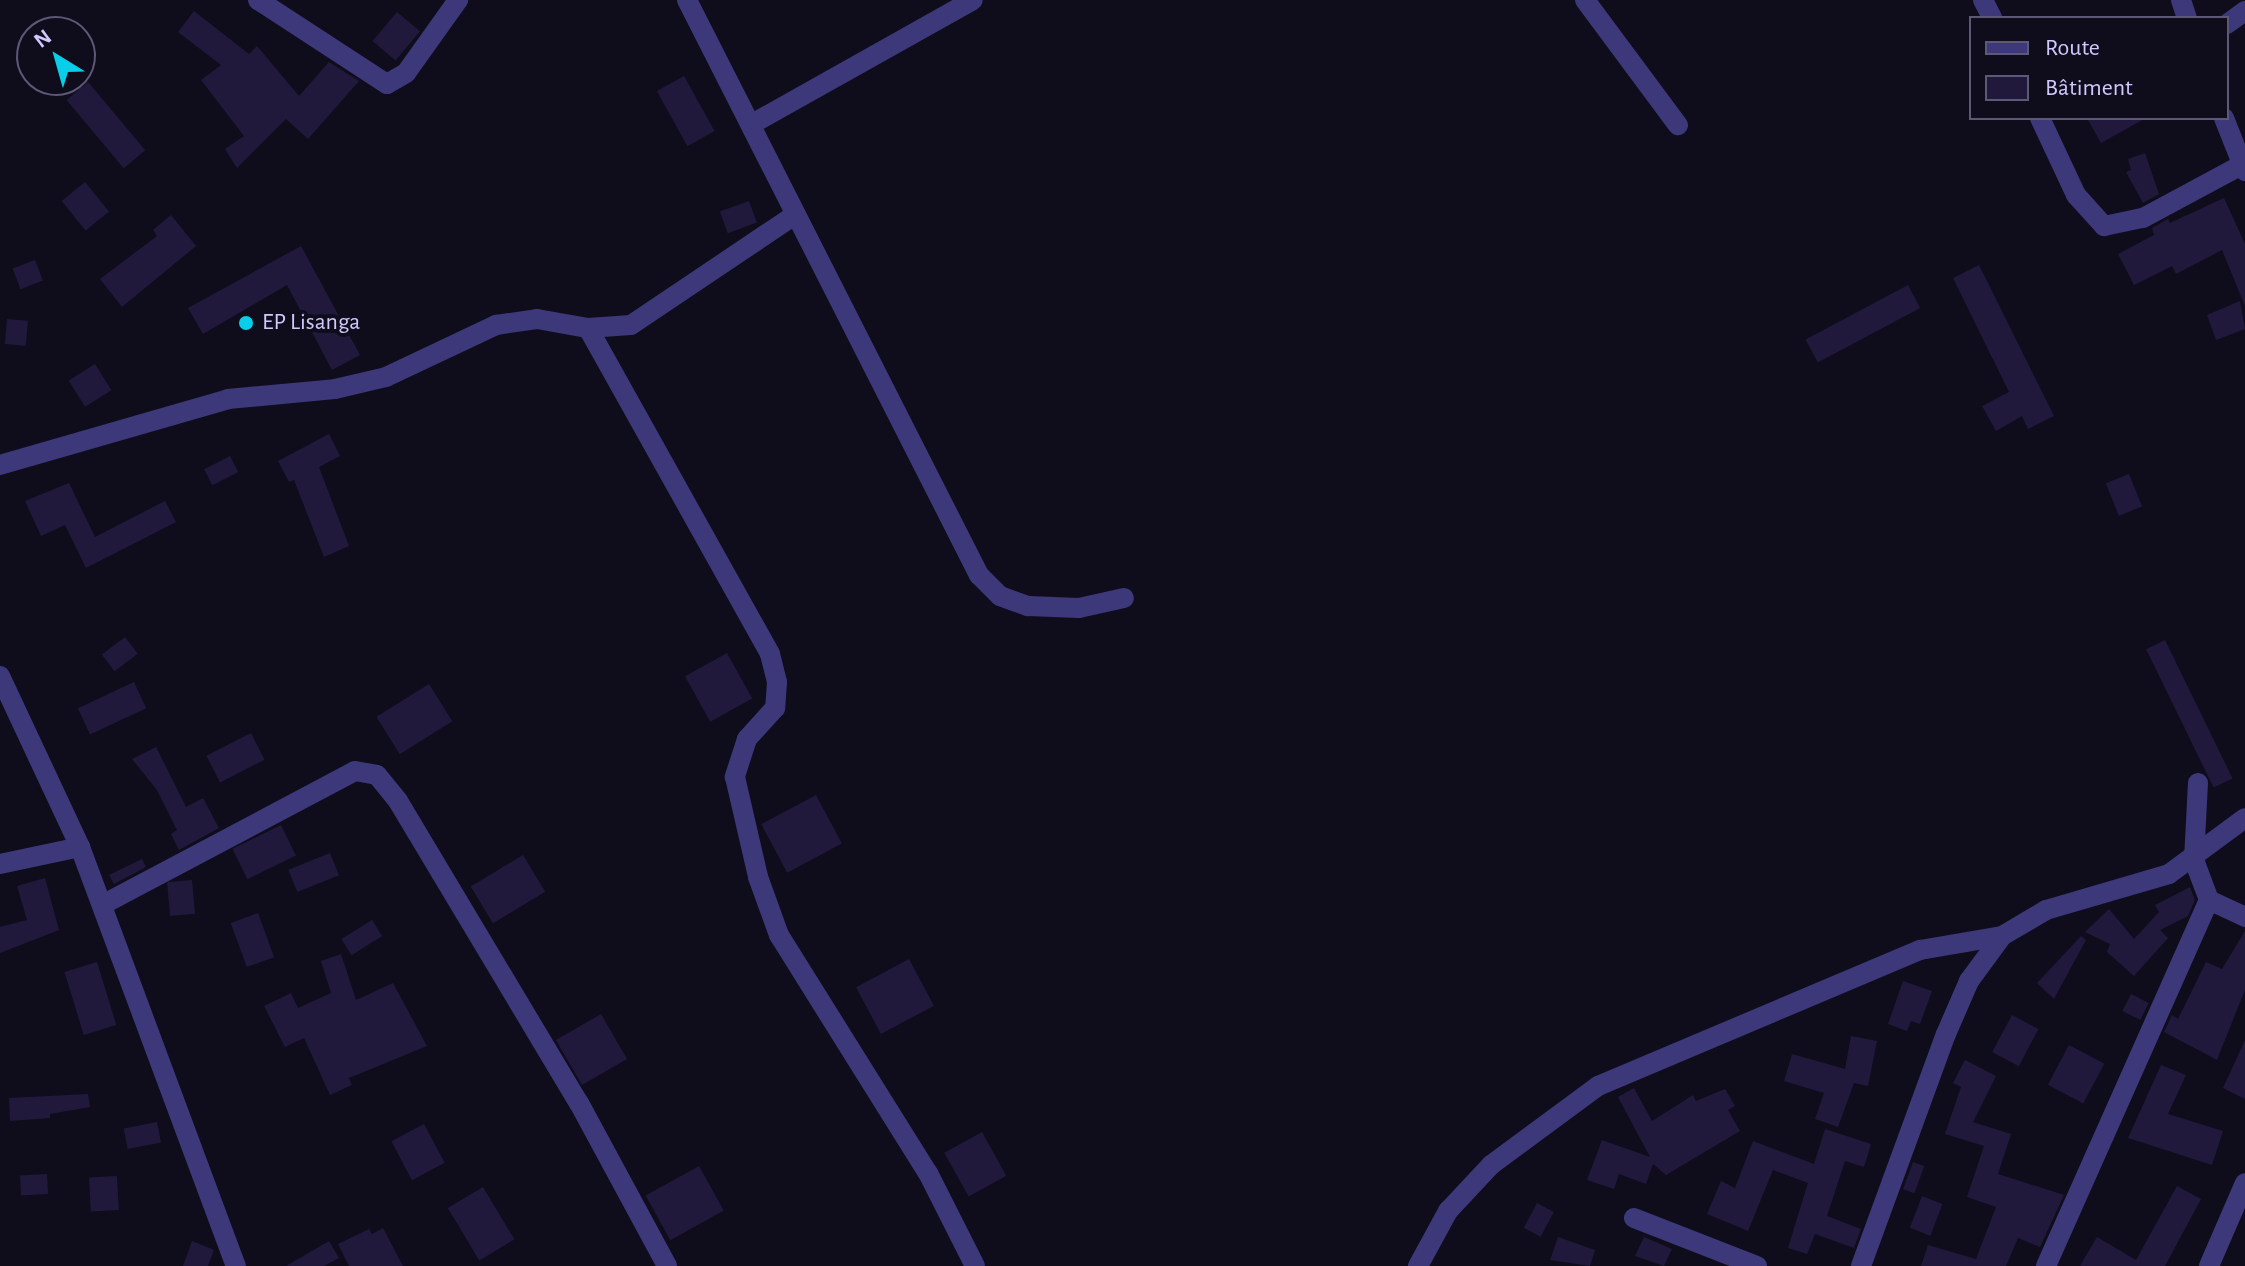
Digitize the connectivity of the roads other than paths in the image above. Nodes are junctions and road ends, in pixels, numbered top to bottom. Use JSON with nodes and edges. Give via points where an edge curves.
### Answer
{"nodes":[{"id":1,"x":258,"y":0,"type":"edge"},
{"id":2,"x":458,"y":0,"type":"edge"},
{"id":3,"x":687,"y":0,"type":"edge"},
{"id":4,"x":973,"y":0,"type":"edge"},
{"id":5,"x":1585,"y":0,"type":"edge"},
{"id":6,"x":2041,"y":120,"type":"edge"},
{"id":7,"x":2225,"y":120,"type":"edge"},
{"id":8,"x":752,"y":124,"type":"junction"},
{"id":9,"x":1678,"y":125,"type":"dead end"},
{"id":10,"x":2244,"y":166,"type":"edge"},
{"id":11,"x":793,"y":216,"type":"junction"},
{"id":12,"x":588,"y":328,"type":"junction"},
{"id":13,"x":0,"y":465,"type":"edge"},
{"id":14,"x":1124,"y":598,"type":"dead end"},
{"id":15,"x":0,"y":676,"type":"edge"},
{"id":16,"x":2198,"y":783,"type":"dead end"},
{"id":17,"x":2245,"y":818,"type":"edge"},
{"id":18,"x":80,"y":847,"type":"junction"},
{"id":19,"x":2194,"y":860,"type":"junction"},
{"id":20,"x":0,"y":864,"type":"edge"},
{"id":21,"x":2209,"y":900,"type":"junction"},
{"id":22,"x":102,"y":905,"type":"junction"},
{"id":23,"x":2245,"y":917,"type":"edge"},
{"id":24,"x":2002,"y":936,"type":"junction"},
{"id":25,"x":2245,"y":1183,"type":"edge"},
{"id":26,"x":1634,"y":1218,"type":"dead end"},
{"id":27,"x":236,"y":1266,"type":"edge"},
{"id":28,"x":667,"y":1266,"type":"edge"},
{"id":29,"x":975,"y":1266,"type":"edge"},
{"id":30,"x":1418,"y":1266,"type":"edge"},
{"id":31,"x":1757,"y":1266,"type":"edge"},
{"id":32,"x":1861,"y":1266,"type":"edge"},
{"id":33,"x":2046,"y":1266,"type":"edge"},
{"id":34,"x":2209,"y":1266,"type":"edge"}],
"edges":[{"from":1,"to":2,"type":"street","via":[[387,84],[406,73]]},
{"from":3,"to":8,"type":"street"},
{"from":4,"to":8,"type":"street"},
{"from":5,"to":9,"type":"street"},
{"from":6,"to":10,"type":"street","via":[[2076,195],[2104,226],[2143,218]]},
{"from":7,"to":10,"type":"street"},
{"from":8,"to":11,"type":"street"},
{"from":11,"to":12,"type":"street","via":[[654,313],[631,325]]},
{"from":11,"to":14,"type":"street","via":[[979,575],[1000,596],[1028,606],[1079,608]]},
{"from":12,"to":13,"type":"street","via":[[537,319],[496,325],[386,377],[335,389],[228,399]]},
{"from":12,"to":29,"type":"street","via":[[770,654],[777,682],[775,708],[747,739],[735,777],[758,877],[779,935],[928,1173]]},
{"from":15,"to":18,"type":"street"},
{"from":16,"to":19,"type":"street"},
{"from":17,"to":19,"type":"street"},
{"from":18,"to":20,"type":"street"},
{"from":18,"to":22,"type":"street"},
{"from":19,"to":21,"type":"street"},
{"from":19,"to":24,"type":"street","via":[[2143,885],[2046,910]]},
{"from":21,"to":23,"type":"street"},
{"from":21,"to":33,"type":"street"},
{"from":22,"to":27,"type":"street"},
{"from":22,"to":28,"type":"street","via":[[355,771],[377,775],[398,801],[579,1103]]},
{"from":24,"to":30,"type":"street","via":[[1920,950],[1598,1086],[1491,1165],[1448,1211]]},
{"from":24,"to":32,"type":"street","via":[[1969,981],[1946,1034]]},
{"from":25,"to":34,"type":"street"},
{"from":26,"to":31,"type":"street"}]}
